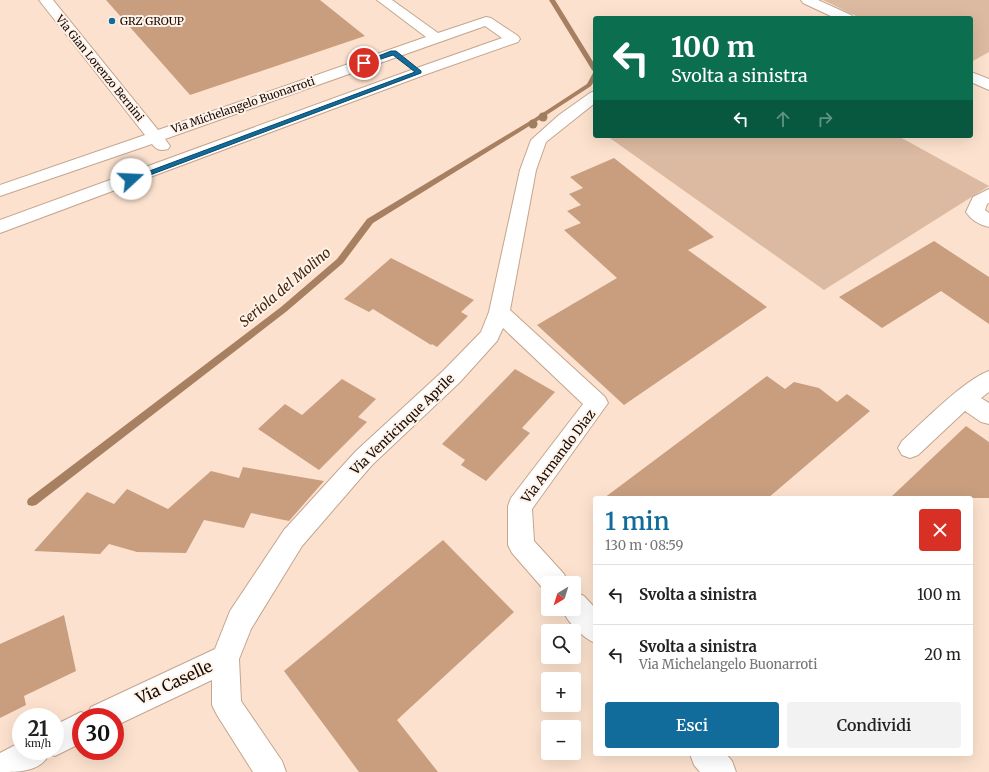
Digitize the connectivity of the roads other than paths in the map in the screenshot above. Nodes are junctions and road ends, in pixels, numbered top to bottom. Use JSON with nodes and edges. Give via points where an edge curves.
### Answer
{"nodes":[{"id":1,"x":46,"y":0,"type":"edge"},
{"id":2,"x":384,"y":0,"type":"edge"},
{"id":3,"x":808,"y":0,"type":"edge"},
{"id":4,"x":832,"y":11,"type":"junction"},
{"id":5,"x":816,"y":16,"type":"edge"},
{"id":6,"x":842,"y":16,"type":"edge"},
{"id":7,"x":436,"y":38,"type":"junction"},
{"id":8,"x":394,"y":53,"type":"junction"},
{"id":9,"x":989,"y":70,"type":"edge"},
{"id":10,"x":419,"y":72,"type":"junction"},
{"id":11,"x":973,"y":77,"type":"edge"},
{"id":12,"x":989,"y":85,"type":"edge"},
{"id":13,"x":593,"y":97,"type":"edge"},
{"id":14,"x":154,"y":136,"type":"junction"},
{"id":15,"x":175,"y":163,"type":"junction"},
{"id":16,"x":0,"y":191,"type":"edge"},
{"id":17,"x":989,"y":195,"type":"edge"},
{"id":18,"x":989,"y":221,"type":"edge"},
{"id":19,"x":0,"y":227,"type":"edge"},
{"id":20,"x":499,"y":312,"type":"junction"},
{"id":21,"x":989,"y":380,"type":"edge"},
{"id":22,"x":964,"y":399,"type":"junction"},
{"id":23,"x":989,"y":416,"type":"edge"},
{"id":24,"x":910,"y":448,"type":"dead end"},
{"id":25,"x":549,"y":576,"type":"edge"},
{"id":26,"x":581,"y":613,"type":"edge"},
{"id":27,"x":593,"y":627,"type":"edge"},
{"id":28,"x":225,"y":659,"type":"junction"},
{"id":29,"x":120,"y":708,"type":"edge"},
{"id":30,"x":707,"y":756,"type":"edge"},
{"id":31,"x":18,"y":760,"type":"edge"},
{"id":32,"x":0,"y":769,"type":"edge"},
{"id":33,"x":271,"y":772,"type":"edge"},
{"id":34,"x":721,"y":772,"type":"edge"}],
"edges":[{"from":1,"to":14,"type":"street","name":"Via Gian Lorenzo Bernini"},
{"from":2,"to":7,"type":"street"},
{"from":3,"to":4,"type":"street"},
{"from":4,"to":5,"type":"street"},
{"from":4,"to":6,"type":"street"},
{"from":7,"to":8,"type":"street","name":"Via Michelangelo Buonarroti"},
{"from":7,"to":10,"type":"street","name":"Via Michelangelo Buonarroti","via":[[486,21],[513,39]]},
{"from":8,"to":10,"type":"street"},
{"from":8,"to":14,"type":"street","name":"Via Michelangelo Buonarroti"},
{"from":9,"to":11,"type":"street"},
{"from":10,"to":15,"type":"street"},
{"from":11,"to":12,"type":"street"},
{"from":13,"to":20,"type":"street","name":"Via Venticinque Aprile","via":[[539,140],[528,170]]},
{"from":14,"to":15,"type":"street","name":"Via Gian Lorenzo Bernini"},
{"from":14,"to":16,"type":"street","name":"Via Michelangelo Buonarroti"},
{"from":15,"to":19,"type":"street"},
{"from":17,"to":18,"type":"street","via":[[979,201],[975,212]]},
{"from":20,"to":25,"type":"street","name":"Via Armando Diaz","via":[[597,403],[520,506],[521,545]]},
{"from":20,"to":28,"type":"street","name":"Via Venticinque Aprile","via":[[490,336],[452,376],[364,458],[293,538],[240,621]]},
{"from":21,"to":22,"type":"street"},
{"from":22,"to":23,"type":"street"},
{"from":22,"to":24,"type":"street"},
{"from":26,"to":27,"type":"street"},
{"from":28,"to":29,"type":"street","name":"Via Caselle"},
{"from":28,"to":33,"type":"street","name":"Via Venticinque Aprile","via":[[227,705]]},
{"from":30,"to":34,"type":"street"},
{"from":31,"to":32,"type":"street"}]}
